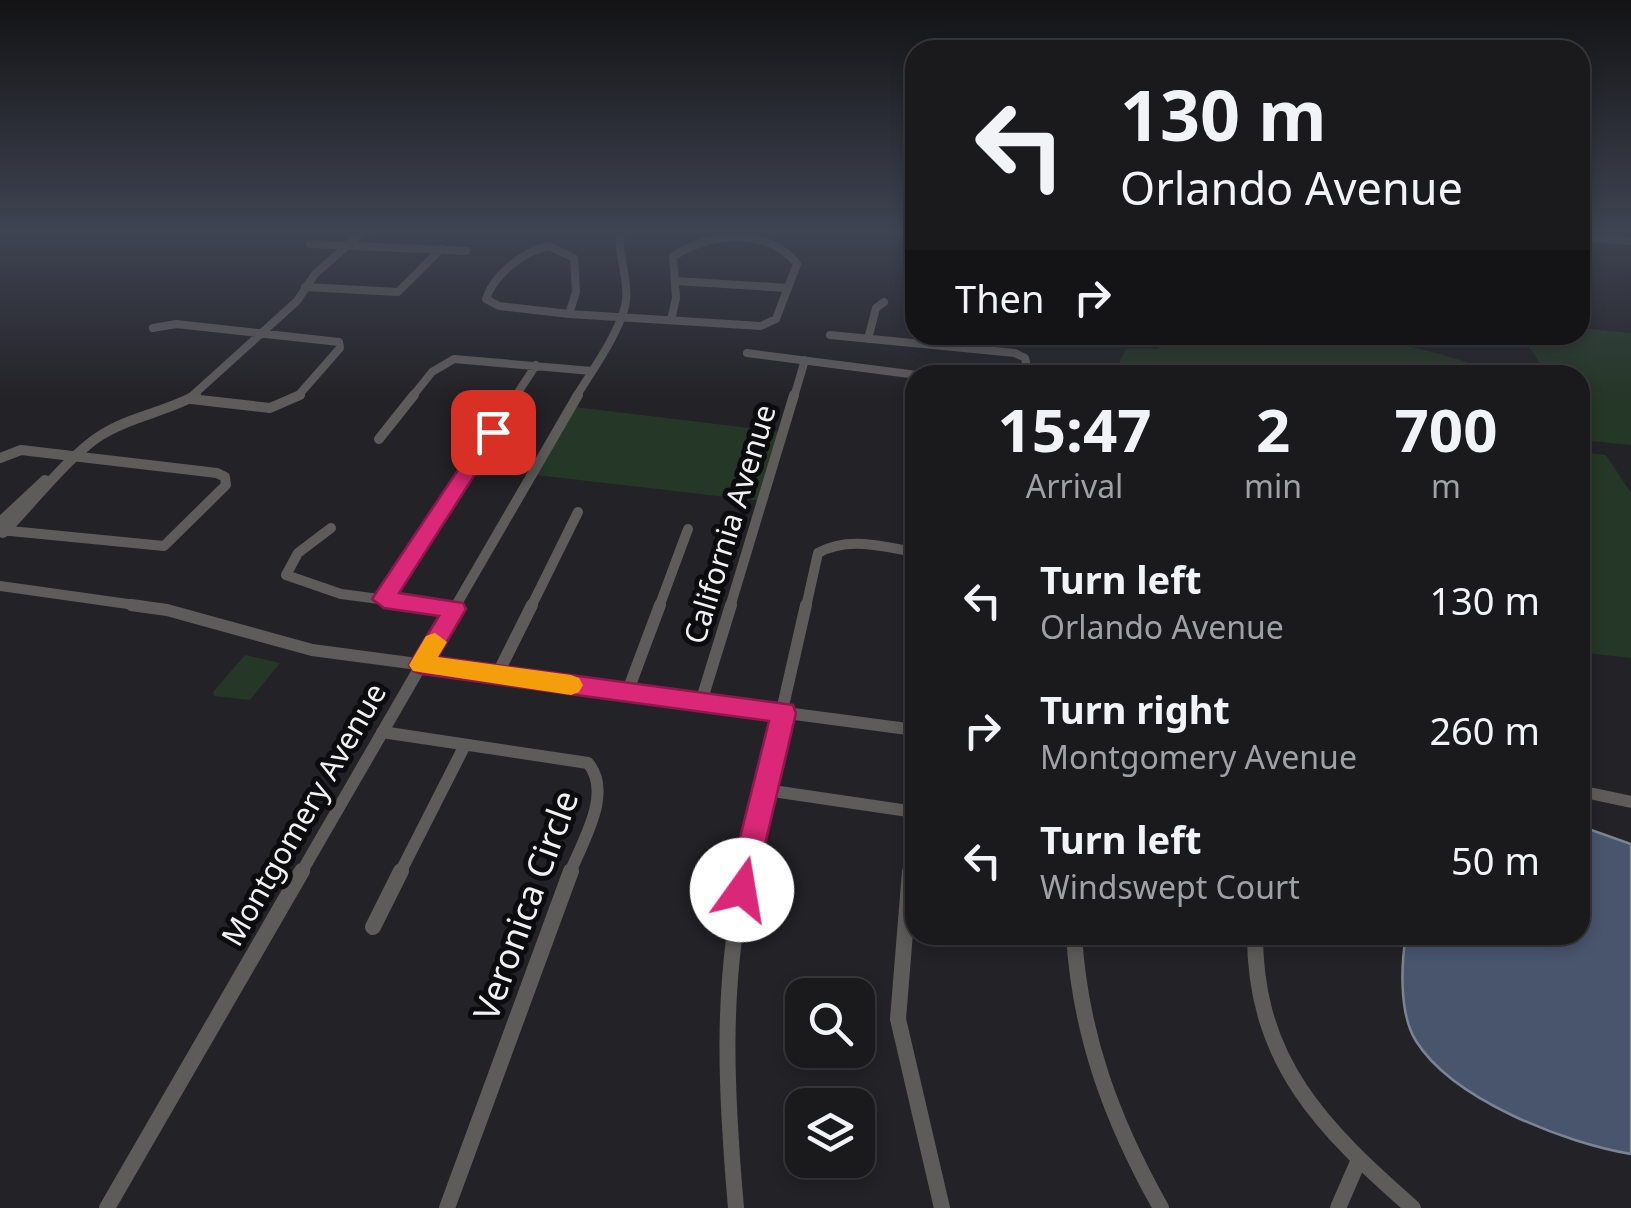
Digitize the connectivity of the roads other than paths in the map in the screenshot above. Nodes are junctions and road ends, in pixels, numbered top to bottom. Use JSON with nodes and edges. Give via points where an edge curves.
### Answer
{"nodes":[{"id":1,"x":404,"y":286,"type":"edge"},
{"id":2,"x":492,"y":286,"type":"edge"},
{"id":3,"x":576,"y":286,"type":"edge"},
{"id":4,"x":624,"y":286,"type":"edge"},
{"id":5,"x":675,"y":286,"type":"edge"},
{"id":6,"x":762,"y":286,"type":"edge"},
{"id":7,"x":305,"y":287,"type":"joint"},
{"id":8,"x":788,"y":288,"type":"joint"},
{"id":9,"x":884,"y":302,"type":"dead end"},
{"id":10,"x":569,"y":314,"type":"junction"},
{"id":11,"x":621,"y":316,"type":"junction"},
{"id":12,"x":672,"y":320,"type":"junction"},
{"id":13,"x":154,"y":328,"type":"dead end"},
{"id":14,"x":264,"y":332,"type":"junction"},
{"id":15,"x":830,"y":335,"type":"dead end"},
{"id":16,"x":868,"y":339,"type":"junction"},
{"id":17,"x":905,"y":343,"type":"edge"},
{"id":18,"x":927,"y":345,"type":"edge"},
{"id":19,"x":747,"y":353,"type":"dead end"},
{"id":20,"x":805,"y":360,"type":"junction"},
{"id":21,"x":536,"y":365,"type":"junction"},
{"id":22,"x":1027,"y":365,"type":"edge"},
{"id":23,"x":592,"y":371,"type":"junction"},
{"id":24,"x":905,"y":374,"type":"edge"},
{"id":25,"x":191,"y":399,"type":"junction"},
{"id":26,"x":378,"y":439,"type":"dead end"},
{"id":27,"x":77,"y":456,"type":"junction"},
{"id":28,"x":0,"y":458,"type":"edge"},
{"id":29,"x":578,"y":512,"type":"dead end"},
{"id":30,"x":332,"y":528,"type":"dead end"},
{"id":31,"x":688,"y":528,"type":"dead end"},
{"id":32,"x":1,"y":529,"type":"edge"},
{"id":33,"x":905,"y":551,"type":"edge"},
{"id":34,"x":0,"y":586,"type":"edge"},
{"id":35,"x":384,"y":599,"type":"junction"},
{"id":36,"x":454,"y":609,"type":"junction"},
{"id":37,"x":422,"y":665,"type":"junction"},
{"id":38,"x":497,"y":675,"type":"junction"},
{"id":39,"x":626,"y":692,"type":"junction"},
{"id":40,"x":700,"y":702,"type":"junction"},
{"id":41,"x":784,"y":713,"type":"junction"},
{"id":42,"x":905,"y":729,"type":"edge"},
{"id":43,"x":382,"y":732,"type":"junction"},
{"id":44,"x":465,"y":745,"type":"junction"},
{"id":45,"x":766,"y":790,"type":"junction"},
{"id":46,"x":1590,"y":793,"type":"edge"},
{"id":47,"x":1631,"y":802,"type":"edge"},
{"id":48,"x":905,"y":812,"type":"edge"},
{"id":49,"x":372,"y":927,"type":"dead end"},
{"id":50,"x":905,"y":935,"type":"edge"},
{"id":51,"x":1075,"y":945,"type":"edge"},
{"id":52,"x":1254,"y":945,"type":"edge"},
{"id":53,"x":1358,"y":1162,"type":"junction"},
{"id":54,"x":107,"y":1208,"type":"edge"},
{"id":55,"x":447,"y":1208,"type":"edge"},
{"id":56,"x":736,"y":1208,"type":"edge"},
{"id":57,"x":942,"y":1208,"type":"edge"},
{"id":58,"x":1162,"y":1208,"type":"edge"},
{"id":59,"x":1338,"y":1208,"type":"edge"},
{"id":60,"x":1413,"y":1208,"type":"edge"}],
"edges":[{"from":1,"to":7,"type":"street","via":[[387,294]]},
{"from":2,"to":10,"type":"street","via":[[486,298],[499,306]]},
{"from":3,"to":10,"type":"street"},
{"from":4,"to":11,"type":"street","name":"Montgomery Avenue"},
{"from":5,"to":12,"type":"street"},
{"from":6,"to":8,"type":"street"},
{"from":7,"to":14,"type":"street"},
{"from":8,"to":12,"type":"street","via":[[776,319],[761,326]]},
{"from":9,"to":16,"type":"street"},
{"from":10,"to":11,"type":"street"},
{"from":11,"to":12,"type":"street"},
{"from":11,"to":23,"type":"street","name":"Montgomery Avenue"},
{"from":13,"to":14,"type":"street"},
{"from":14,"to":25,"type":"street"},
{"from":14,"to":25,"type":"street","via":[[334,340],[340,348],[282,406]]},
{"from":15,"to":16,"type":"street"},
{"from":16,"to":17,"type":"street"},
{"from":18,"to":22,"type":"street","via":[[1015,354]]},
{"from":19,"to":20,"type":"street"},
{"from":20,"to":24,"type":"street"},
{"from":20,"to":40,"type":"street","name":"California Avenue"},
{"from":21,"to":23,"type":"street"},
{"from":21,"to":26,"type":"street","via":[[454,359],[432,372]]},
{"from":21,"to":35,"type":"street"},
{"from":23,"to":36,"type":"street","name":"Montgomery Avenue"},
{"from":25,"to":27,"type":"street","via":[[112,427]]},
{"from":27,"to":28,"type":"street","via":[[21,450]]},
{"from":27,"to":32,"type":"street"},
{"from":27,"to":32,"type":"street","via":[[217,473],[226,484],[164,546]]},
{"from":29,"to":38,"type":"street"},
{"from":30,"to":35,"type":"street","via":[[308,543],[286,575],[329,591]]},
{"from":31,"to":39,"type":"street"},
{"from":33,"to":41,"type":"street","via":[[844,542],[818,552]]},
{"from":34,"to":37,"type":"street","via":[[167,610],[296,647]]},
{"from":35,"to":36,"type":"street"},
{"from":36,"to":37,"type":"street","name":"Montgomery Avenue"},
{"from":37,"to":38,"type":"street"},
{"from":37,"to":43,"type":"street","name":"Montgomery Avenue"},
{"from":38,"to":39,"type":"street"},
{"from":39,"to":40,"type":"street"},
{"from":40,"to":41,"type":"street"},
{"from":41,"to":42,"type":"street"},
{"from":41,"to":45,"type":"street"},
{"from":43,"to":44,"type":"street","name":"Veronica Circle"},
{"from":43,"to":54,"type":"street","name":"Montgomery Avenue"},
{"from":44,"to":49,"type":"street"},
{"from":44,"to":55,"type":"street","name":"Veronica Circle","via":[[588,762],[601,790]]},
{"from":45,"to":48,"type":"street"},
{"from":45,"to":56,"type":"street","via":[[725,982]]},
{"from":46,"to":47,"type":"street"},
{"from":50,"to":57,"type":"street","via":[[898,1019]]},
{"from":51,"to":58,"type":"street","via":[[1082,1014],[1100,1079],[1126,1149]]},
{"from":52,"to":53,"type":"street","via":[[1262,1017],[1285,1067]]},
{"from":53,"to":59,"type":"street"},
{"from":53,"to":60,"type":"street"}]}
